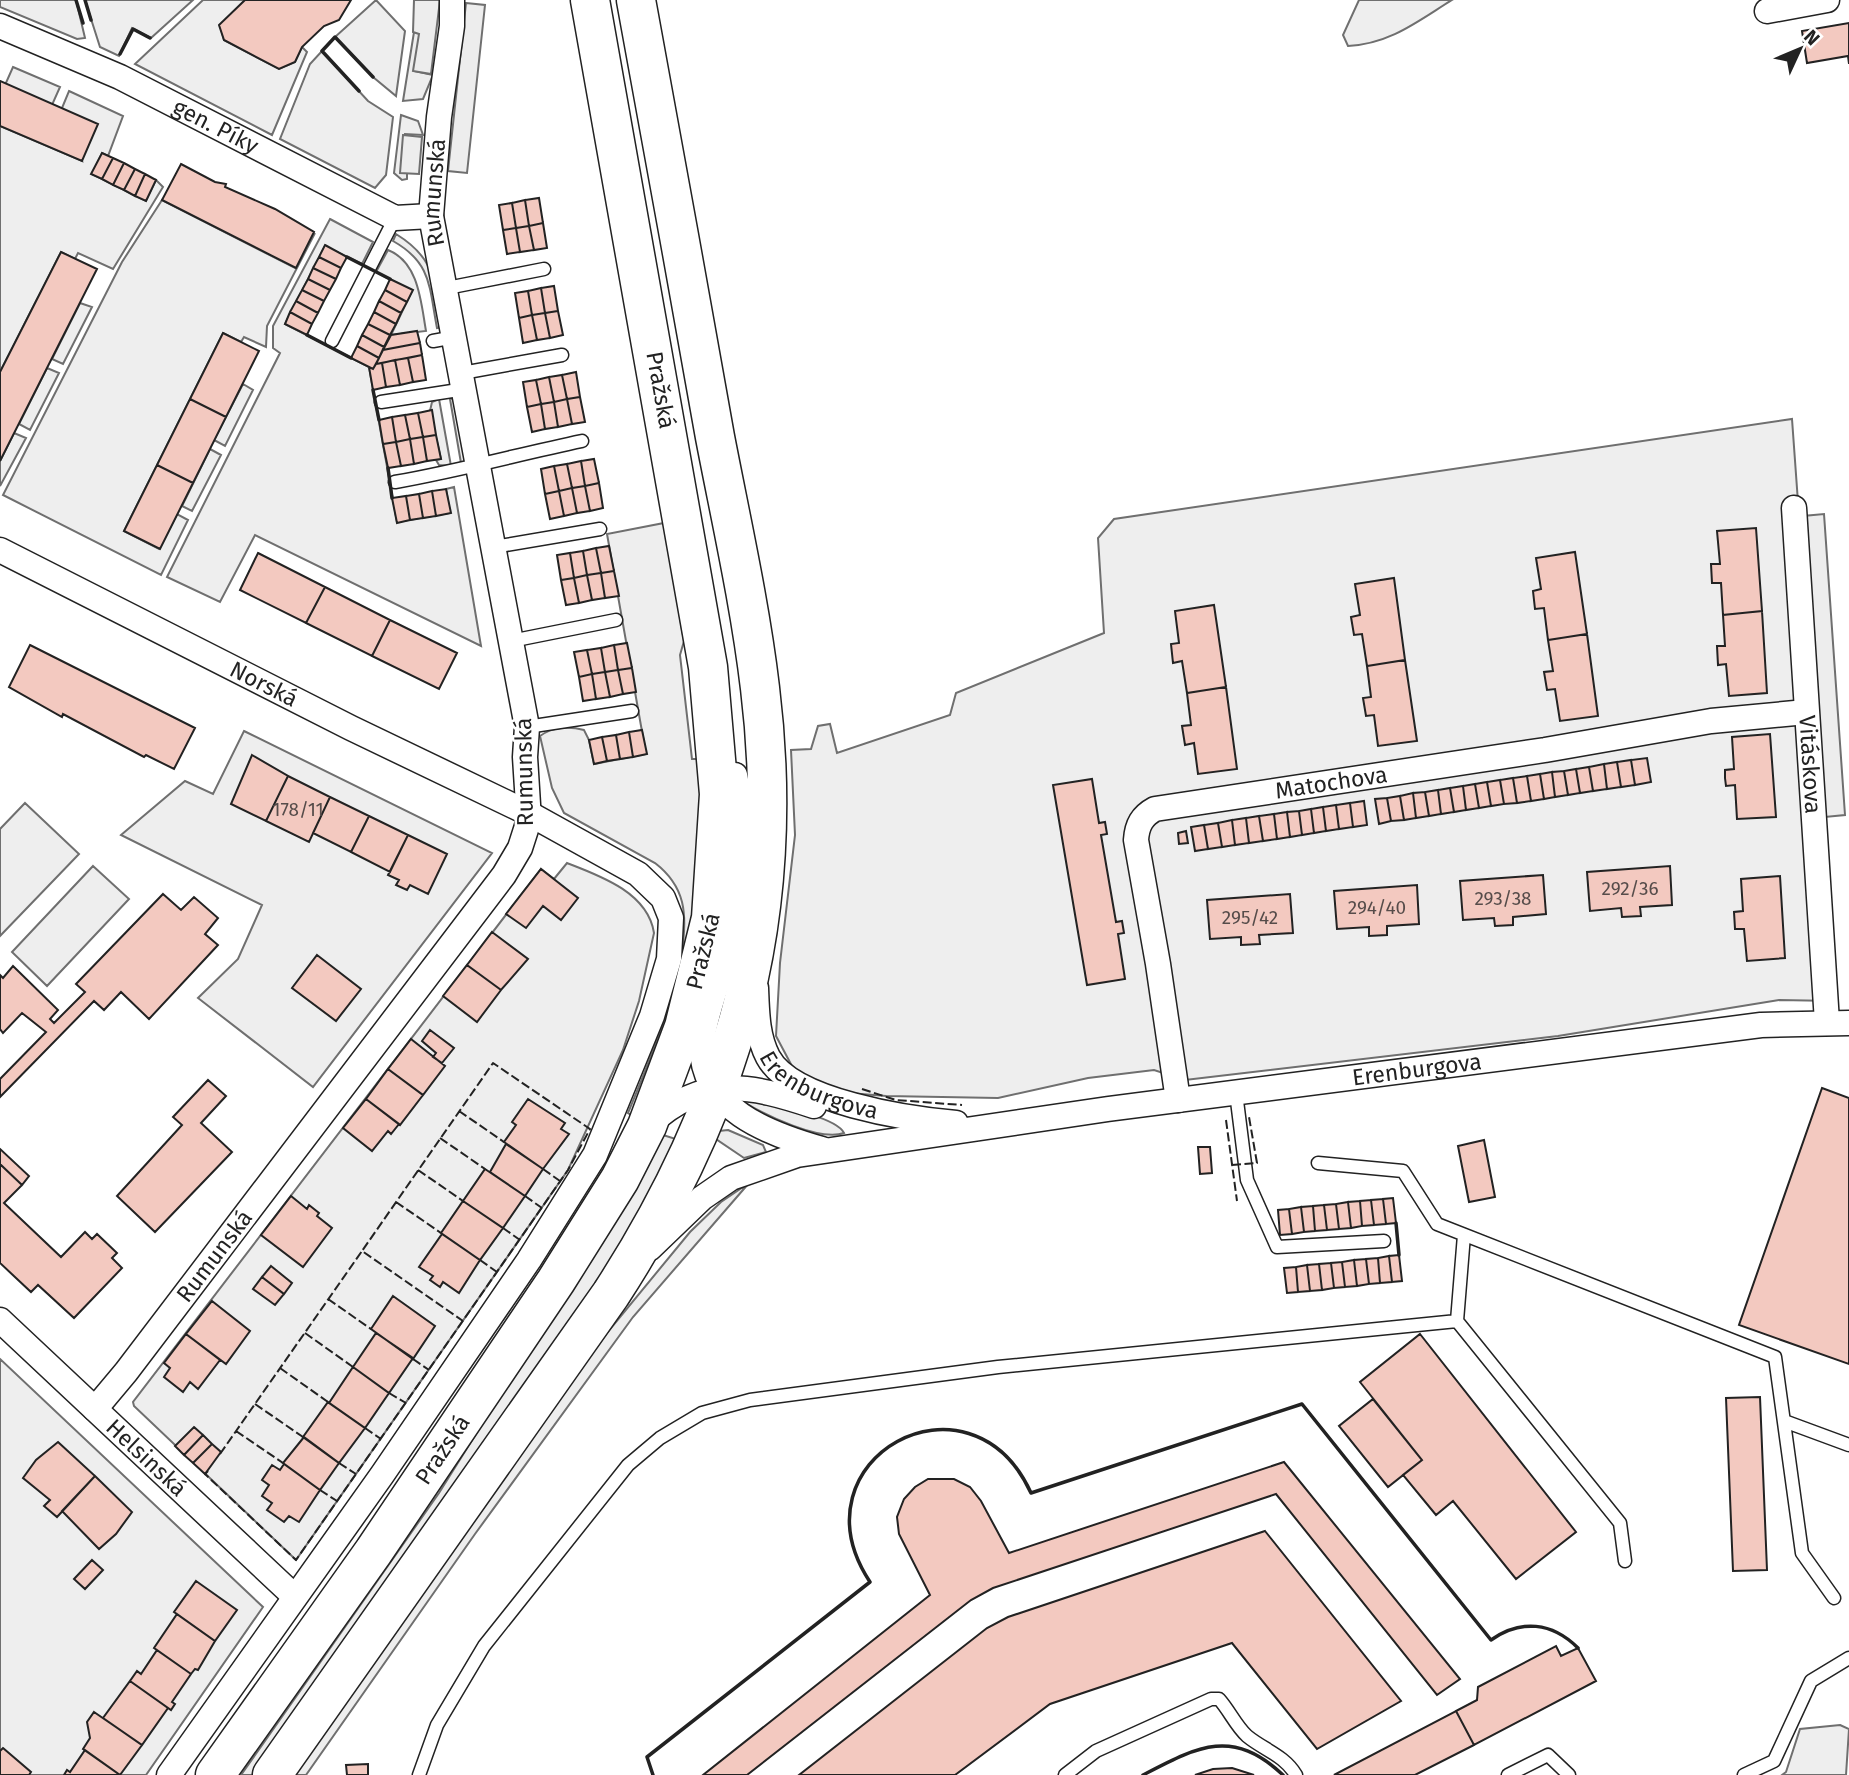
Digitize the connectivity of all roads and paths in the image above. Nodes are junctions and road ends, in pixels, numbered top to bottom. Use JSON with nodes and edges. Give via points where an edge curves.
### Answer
{"nodes":[{"id":1,"x":452,"y":0,"type":"edge"},
{"id":2,"x":590,"y":0,"type":"edge"},
{"id":3,"x":636,"y":0,"type":"edge"},
{"id":4,"x":1827,"y":0,"type":"edge"},
{"id":5,"x":1767,"y":12,"type":"dead end"},
{"id":6,"x":0,"y":26,"type":"edge"},
{"id":7,"x":431,"y":216,"type":"junction"},
{"id":8,"x":395,"y":218,"type":"junction"},
{"id":9,"x":544,"y":269,"type":"dead end"},
{"id":10,"x":447,"y":288,"type":"junction"},
{"id":11,"x":332,"y":341,"type":"dead end"},
{"id":12,"x":562,"y":355,"type":"dead end"},
{"id":13,"x":464,"y":381,"type":"junction"},
{"id":14,"x":381,"y":402,"type":"dead end"},
{"id":15,"x":582,"y":441,"type":"dead end"},
{"id":16,"x":479,"y":464,"type":"junction"},
{"id":17,"x":395,"y":482,"type":"dead end"},
{"id":18,"x":1794,"y":508,"type":"dead end"},
{"id":19,"x":600,"y":529,"type":"dead end"},
{"id":20,"x":494,"y":547,"type":"junction"},
{"id":21,"x":0,"y":550,"type":"edge"},
{"id":22,"x":616,"y":620,"type":"dead end"},
{"id":23,"x":511,"y":641,"type":"junction"},
{"id":24,"x":632,"y":711,"type":"dead end"},
{"id":25,"x":1806,"y":712,"type":"junction"},
{"id":26,"x":714,"y":724,"type":"junction"},
{"id":27,"x":527,"y":727,"type":"junction"},
{"id":28,"x":528,"y":813,"type":"junction"},
{"id":29,"x":753,"y":960,"type":"junction"},
{"id":30,"x":1838,"y":1022,"type":"edge"},
{"id":31,"x":716,"y":1091,"type":"junction"},
{"id":32,"x":1236,"y":1093,"type":"junction"},
{"id":33,"x":1178,"y":1100,"type":"junction"},
{"id":34,"x":928,"y":1120,"type":"junction"},
{"id":35,"x":647,"y":1126,"type":"junction"},
{"id":36,"x":985,"y":1126,"type":"junction"},
{"id":37,"x":826,"y":1150,"type":"junction"},
{"id":38,"x":1318,"y":1163,"type":"dead end"},
{"id":39,"x":1464,"y":1235,"type":"junction"},
{"id":40,"x":1384,"y":1241,"type":"dead end"},
{"id":41,"x":625,"y":1272,"type":"junction"},
{"id":42,"x":0,"y":1320,"type":"edge"},
{"id":43,"x":1457,"y":1321,"type":"junction"},
{"id":44,"x":94,"y":1409,"type":"junction"},
{"id":45,"x":1784,"y":1421,"type":"junction"},
{"id":46,"x":1849,"y":1445,"type":"edge"},
{"id":47,"x":1625,"y":1561,"type":"dead end"},
{"id":48,"x":294,"y":1596,"type":"junction"},
{"id":49,"x":1834,"y":1598,"type":"dead end"},
{"id":50,"x":1849,"y":1658,"type":"edge"},
{"id":51,"x":169,"y":1775,"type":"edge"},
{"id":52,"x":215,"y":1775,"type":"edge"},
{"id":53,"x":271,"y":1775,"type":"edge"},
{"id":54,"x":419,"y":1775,"type":"edge"},
{"id":55,"x":1065,"y":1775,"type":"edge"},
{"id":56,"x":1296,"y":1775,"type":"edge"},
{"id":57,"x":1508,"y":1775,"type":"edge"},
{"id":58,"x":1569,"y":1775,"type":"edge"},
{"id":59,"x":1744,"y":1775,"type":"edge"}],
"edges":[{"from":1,"to":7,"type":"street","name":"Rumunská"},
{"from":2,"to":26,"type":"main road","name":"Pražská","via":[[674,466]]},
{"from":3,"to":29,"type":"main road","name":"Pražská","via":[[761,690],[768,822]]},
{"from":4,"to":5,"type":"street"},
{"from":6,"to":8,"type":"street","name":"gen. Píky","via":[[120,77]]},
{"from":7,"to":8,"type":"street"},
{"from":7,"to":10,"type":"street","name":"Rumunská"},
{"from":8,"to":11,"type":"lane"},
{"from":9,"to":10,"type":"lane"},
{"from":10,"to":13,"type":"street","name":"Rumunská","via":[[444,339]]},
{"from":12,"to":13,"type":"lane"},
{"from":13,"to":14,"type":"lane"},
{"from":13,"to":16,"type":"street","name":"Rumunská"},
{"from":15,"to":16,"type":"lane"},
{"from":16,"to":17,"type":"lane"},
{"from":16,"to":20,"type":"street","name":"Rumunská"},
{"from":18,"to":25,"type":"street","name":"Vitáskova"},
{"from":19,"to":20,"type":"lane"},
{"from":20,"to":23,"type":"street","name":"Rumunská"},
{"from":21,"to":28,"type":"street","name":"Norská"},
{"from":22,"to":23,"type":"lane"},
{"from":23,"to":27,"type":"street","name":"Rumunská"},
{"from":24,"to":27,"type":"lane"},
{"from":25,"to":30,"type":"street","name":"Vitáskova"},
{"from":25,"to":33,"type":"street","name":"Matochova","via":[[1711,721],[1146,813],[1136,840]]},
{"from":26,"to":31,"type":"street","name":"Erenburgova","via":[[734,771],[738,812],[728,932],[702,1044]]},
{"from":26,"to":35,"type":"main road","name":"Pražská","via":[[719,794],[711,918],[684,1027]]},
{"from":27,"to":28,"type":"street","name":"Rumunská"},
{"from":28,"to":44,"type":"street","name":"Rumunská","via":[[524,838],[504,875]]},
{"from":28,"to":48,"type":"street","name":"Pražská","via":[[638,874],[663,898],[671,918],[672,940],[659,994],[613,1116],[565,1205]]},
{"from":29,"to":31,"type":"main road","name":"Pražská","via":[[744,1007]]},
{"from":29,"to":34,"type":"street","name":"Erenburgova","via":[[761,1037],[779,1072],[797,1084],[863,1108]]},
{"from":30,"to":32,"type":"street","name":"Erenburgova","via":[[1761,1025]]},
{"from":31,"to":34,"type":"street","name":"Erenburgova","via":[[755,1088],[871,1122]]},
{"from":31,"to":35,"type":"street","name":"Erenburgova","via":[[678,1102]]},
{"from":31,"to":37,"type":"street","name":"Erenburgova","via":[[733,1111],[753,1124]]},
{"from":31,"to":41,"type":"main road","name":"Pražská","via":[[683,1172]]},
{"from":32,"to":33,"type":"street","name":"Erenburgova"},
{"from":32,"to":40,"type":"lane","via":[[1247,1180],[1277,1247]]},
{"from":33,"to":36,"type":"street","name":"Erenburgova"},
{"from":34,"to":36,"type":"street","name":"Erenburgova"},
{"from":35,"to":52,"type":"main road","name":"Pražská","via":[[563,1271],[374,1551]]},
{"from":36,"to":37,"type":"street","name":"Erenburgova"},
{"from":37,"to":41,"type":"street","name":"Erenburgova","via":[[731,1178],[702,1198]]},
{"from":38,"to":39,"type":"lane","via":[[1403,1171],[1437,1224]]},
{"from":39,"to":43,"type":"lane"},
{"from":39,"to":45,"type":"lane","via":[[1775,1357]]},
{"from":41,"to":53,"type":"main road","name":"Pražská"},
{"from":42,"to":44,"type":"street","name":"Helsinská"},
{"from":43,"to":47,"type":"lane","via":[[1620,1523]]},
{"from":43,"to":54,"type":"lane","via":[[998,1367],[750,1400],[702,1413],[660,1438],[628,1465],[484,1646],[437,1725]]},
{"from":44,"to":48,"type":"street","name":"Helsinská"},
{"from":45,"to":46,"type":"lane"},
{"from":45,"to":49,"type":"lane","via":[[1802,1553]]},
{"from":48,"to":51,"type":"street","name":"Pražská"},
{"from":50,"to":59,"type":"lane","via":[[1811,1681],[1774,1761]]},
{"from":55,"to":56,"type":"lane","via":[[1096,1751],[1211,1699],[1219,1699],[1243,1732],[1273,1751]]},
{"from":57,"to":58,"type":"lane","via":[[1548,1755]]}]}
